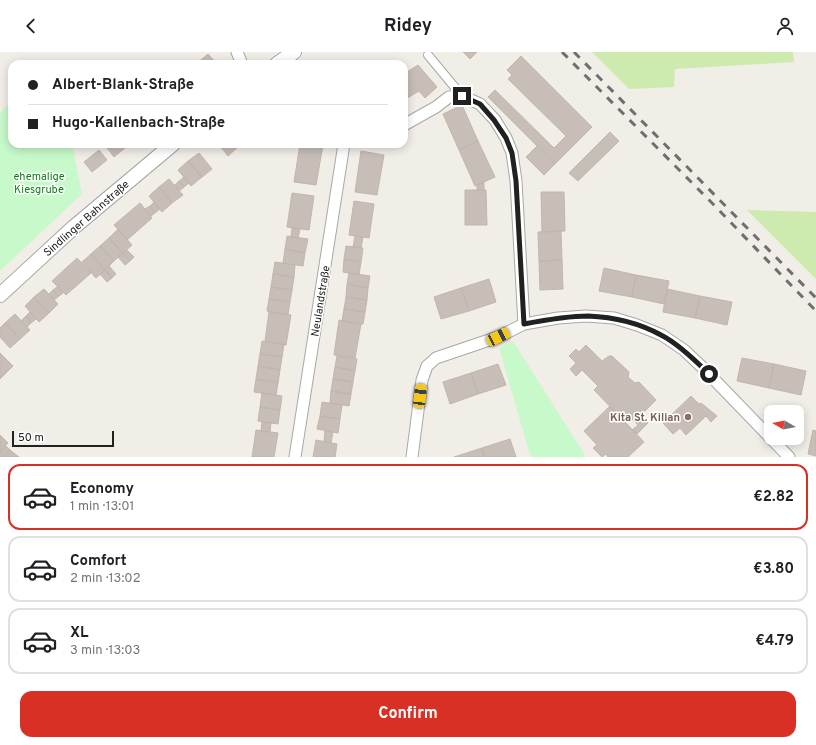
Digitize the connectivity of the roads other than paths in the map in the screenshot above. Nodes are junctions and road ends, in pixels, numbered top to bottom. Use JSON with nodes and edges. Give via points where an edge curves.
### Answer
{"nodes":[{"id":1,"x":294,"y":52,"type":"edge"},
{"id":2,"x":428,"y":55,"type":"dead end"},
{"id":3,"x":283,"y":60,"type":"edge"},
{"id":4,"x":462,"y":96,"type":"junction"},
{"id":5,"x":408,"y":123,"type":"edge"},
{"id":6,"x":168,"y":148,"type":"edge"},
{"id":7,"x":343,"y":148,"type":"edge"},
{"id":8,"x":0,"y":295,"type":"edge"},
{"id":9,"x":524,"y":324,"type":"junction"},
{"id":10,"x":295,"y":457,"type":"edge"},
{"id":11,"x":412,"y":457,"type":"edge"},
{"id":12,"x":788,"y":457,"type":"edge"}],
"edges":[{"from":1,"to":3,"type":"street"},
{"from":2,"to":4,"type":"street"},
{"from":4,"to":5,"type":"street","via":[[449,97]]},
{"from":4,"to":9,"type":"street","via":[[480,104],[506,138],[512,153],[516,181]]},
{"from":6,"to":8,"type":"street","name":"Sindlinger Bahnstraße","via":[[74,226]]},
{"from":7,"to":10,"type":"street","name":"Neulandstraße"},
{"from":9,"to":11,"type":"street","via":[[498,337],[436,358],[427,366],[422,380]]},
{"from":9,"to":12,"type":"street","via":[[586,316],[614,318],[662,335],[684,350],[703,368]]}]}
